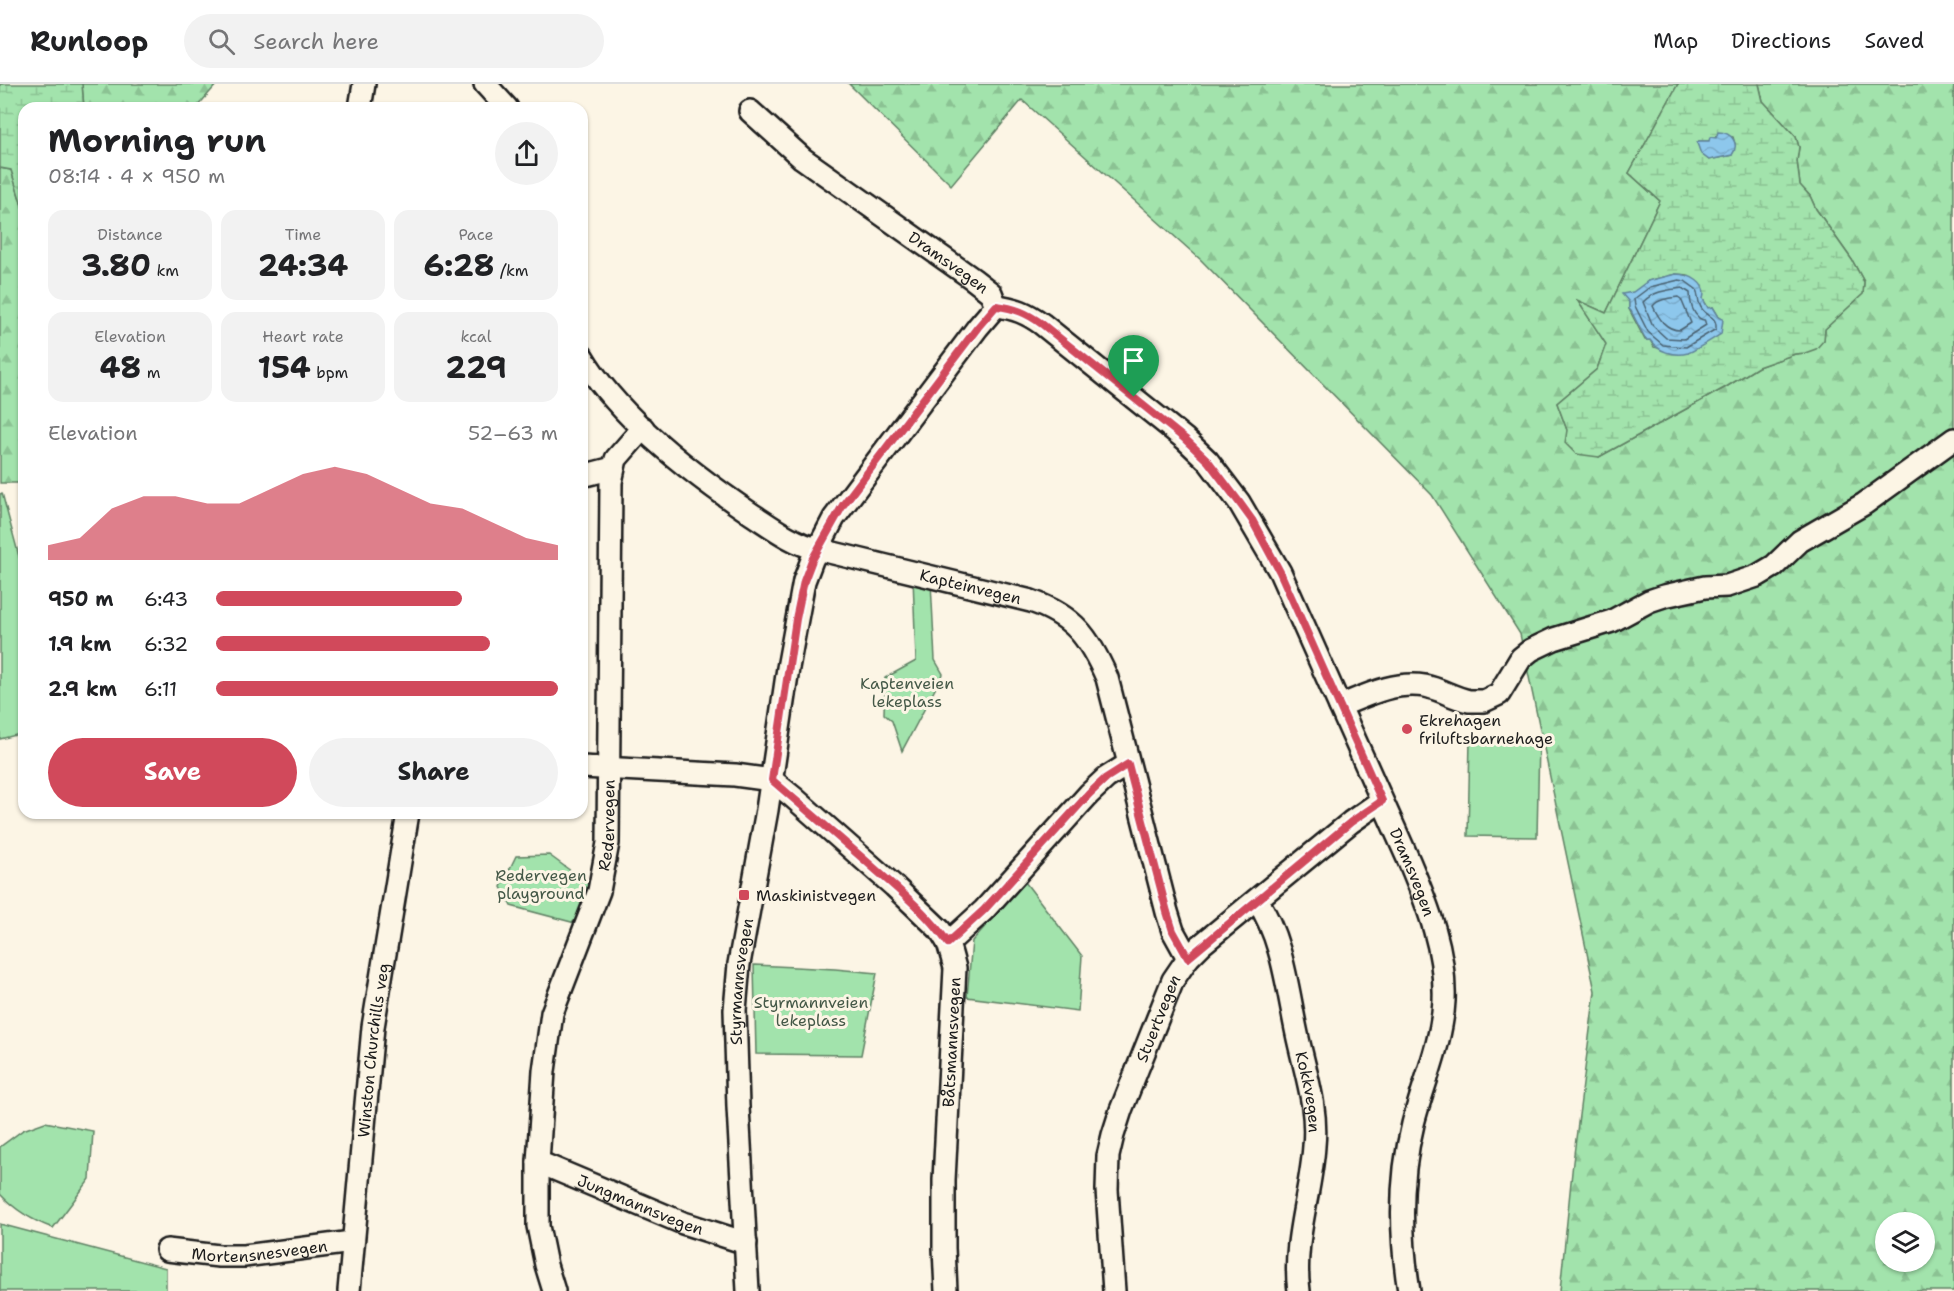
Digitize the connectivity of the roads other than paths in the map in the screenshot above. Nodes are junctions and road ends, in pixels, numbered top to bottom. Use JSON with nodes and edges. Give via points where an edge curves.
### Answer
{"nodes":[{"id":1,"x":364,"y":84,"type":"edge"},
{"id":2,"x":485,"y":84,"type":"edge"},
{"id":3,"x":361,"y":102,"type":"edge"},
{"id":4,"x":502,"y":102,"type":"edge"},
{"id":5,"x":750,"y":111,"type":"dead end"},
{"id":6,"x":996,"y":306,"type":"junction"},
{"id":7,"x":588,"y":365,"type":"edge"},
{"id":8,"x":643,"y":428,"type":"junction"},
{"id":9,"x":1954,"y":439,"type":"edge"},
{"id":10,"x":613,"y":468,"type":"junction"},
{"id":11,"x":588,"y":474,"type":"edge"},
{"id":12,"x":817,"y":549,"type":"junction"},
{"id":13,"x":1340,"y":706,"type":"junction"},
{"id":14,"x":1128,"y":764,"type":"junction"},
{"id":15,"x":588,"y":767,"type":"edge"},
{"id":16,"x":609,"y":767,"type":"junction"},
{"id":17,"x":772,"y":780,"type":"junction"},
{"id":18,"x":1382,"y":801,"type":"junction"},
{"id":19,"x":407,"y":819,"type":"edge"},
{"id":20,"x":1257,"y":900,"type":"junction"},
{"id":21,"x":948,"y":943,"type":"junction"},
{"id":22,"x":1188,"y":958,"type":"junction"},
{"id":23,"x":538,"y":1162,"type":"junction"},
{"id":24,"x":352,"y":1242,"type":"junction"},
{"id":25,"x":746,"y":1243,"type":"junction"},
{"id":26,"x":167,"y":1250,"type":"dead end"},
{"id":27,"x":349,"y":1291,"type":"edge"},
{"id":28,"x":554,"y":1291,"type":"edge"},
{"id":29,"x":748,"y":1291,"type":"edge"},
{"id":30,"x":946,"y":1291,"type":"edge"},
{"id":31,"x":1114,"y":1291,"type":"edge"},
{"id":32,"x":1299,"y":1291,"type":"edge"},
{"id":33,"x":1408,"y":1291,"type":"edge"}],
"edges":[{"from":1,"to":3,"type":"street"},
{"from":2,"to":4,"type":"street"},
{"from":5,"to":6,"type":"street","name":"Dramsvegen","via":[[802,158],[991,293]]},
{"from":6,"to":12,"type":"street","name":"Styrmannsvegen","via":[[850,495]]},
{"from":6,"to":13,"type":"street","name":"Dramsvegen","via":[[1013,308],[1035,319],[1208,461],[1239,502],[1280,572]]},
{"from":7,"to":8,"type":"street","name":"Kapteinvegen"},
{"from":8,"to":10,"type":"street","name":"Redervegen"},
{"from":8,"to":12,"type":"street","name":"Kapteinvegen","via":[[738,505],[798,543]]},
{"from":9,"to":13,"type":"street","via":[[1864,504],[1800,541],[1757,576],[1726,586],[1705,586],[1664,596],[1624,616],[1531,650],[1514,667],[1505,688],[1491,699],[1469,701],[1426,686],[1399,686]]},
{"from":10,"to":11,"type":"street"},
{"from":10,"to":16,"type":"street","name":"Redervegen"},
{"from":12,"to":14,"type":"street","name":"Kapteinvegen","via":[[1031,601],[1072,621],[1085,635],[1107,678]]},
{"from":12,"to":17,"type":"street","name":"Styrmannsvegen","via":[[807,571],[796,619]]},
{"from":13,"to":18,"type":"street","name":"Dramsvegen"},
{"from":14,"to":21,"type":"street","via":[[1089,794],[984,910]]},
{"from":14,"to":22,"type":"street","name":"Kapteinvegen","via":[[1167,912]]},
{"from":15,"to":16,"type":"street"},
{"from":16,"to":17,"type":"street"},
{"from":16,"to":23,"type":"street","name":"Redervegen","via":[[604,869],[552,1013]]},
{"from":17,"to":21,"type":"street","via":[[894,886],[940,930]]},
{"from":17,"to":25,"type":"street","name":"Styrmannsvegen","via":[[735,1010]]},
{"from":18,"to":20,"type":"street","name":"Stuertvegen"},
{"from":18,"to":33,"type":"street","name":"Dramsvegen","via":[[1427,904],[1439,945],[1443,982],[1441,1022],[1413,1123],[1404,1174],[1401,1218]]},
{"from":19,"to":24,"type":"street","name":"Winston Churchills veg","via":[[373,1027]]},
{"from":20,"to":22,"type":"street","name":"Stuertvegen"},
{"from":20,"to":32,"type":"street","name":"Kokkvegen","via":[[1277,943],[1314,1110],[1314,1148],[1299,1245]]},
{"from":21,"to":30,"type":"street","name":"Båtsmannsvegen","via":[[955,968],[944,1180]]},
{"from":22,"to":31,"type":"street","name":"Stuertvegen","via":[[1173,980],[1121,1110],[1108,1156]]},
{"from":23,"to":25,"type":"street","name":"Jungmannsvegen","via":[[683,1223]]},
{"from":23,"to":28,"type":"street","name":"Redervegen","via":[[538,1226]]},
{"from":24,"to":26,"type":"street","name":"Mortensnesvegen","via":[[244,1256]]},
{"from":24,"to":27,"type":"street","name":"Winston Churchills veg"},
{"from":25,"to":29,"type":"street","name":"Styrmannsvegen"}]}
